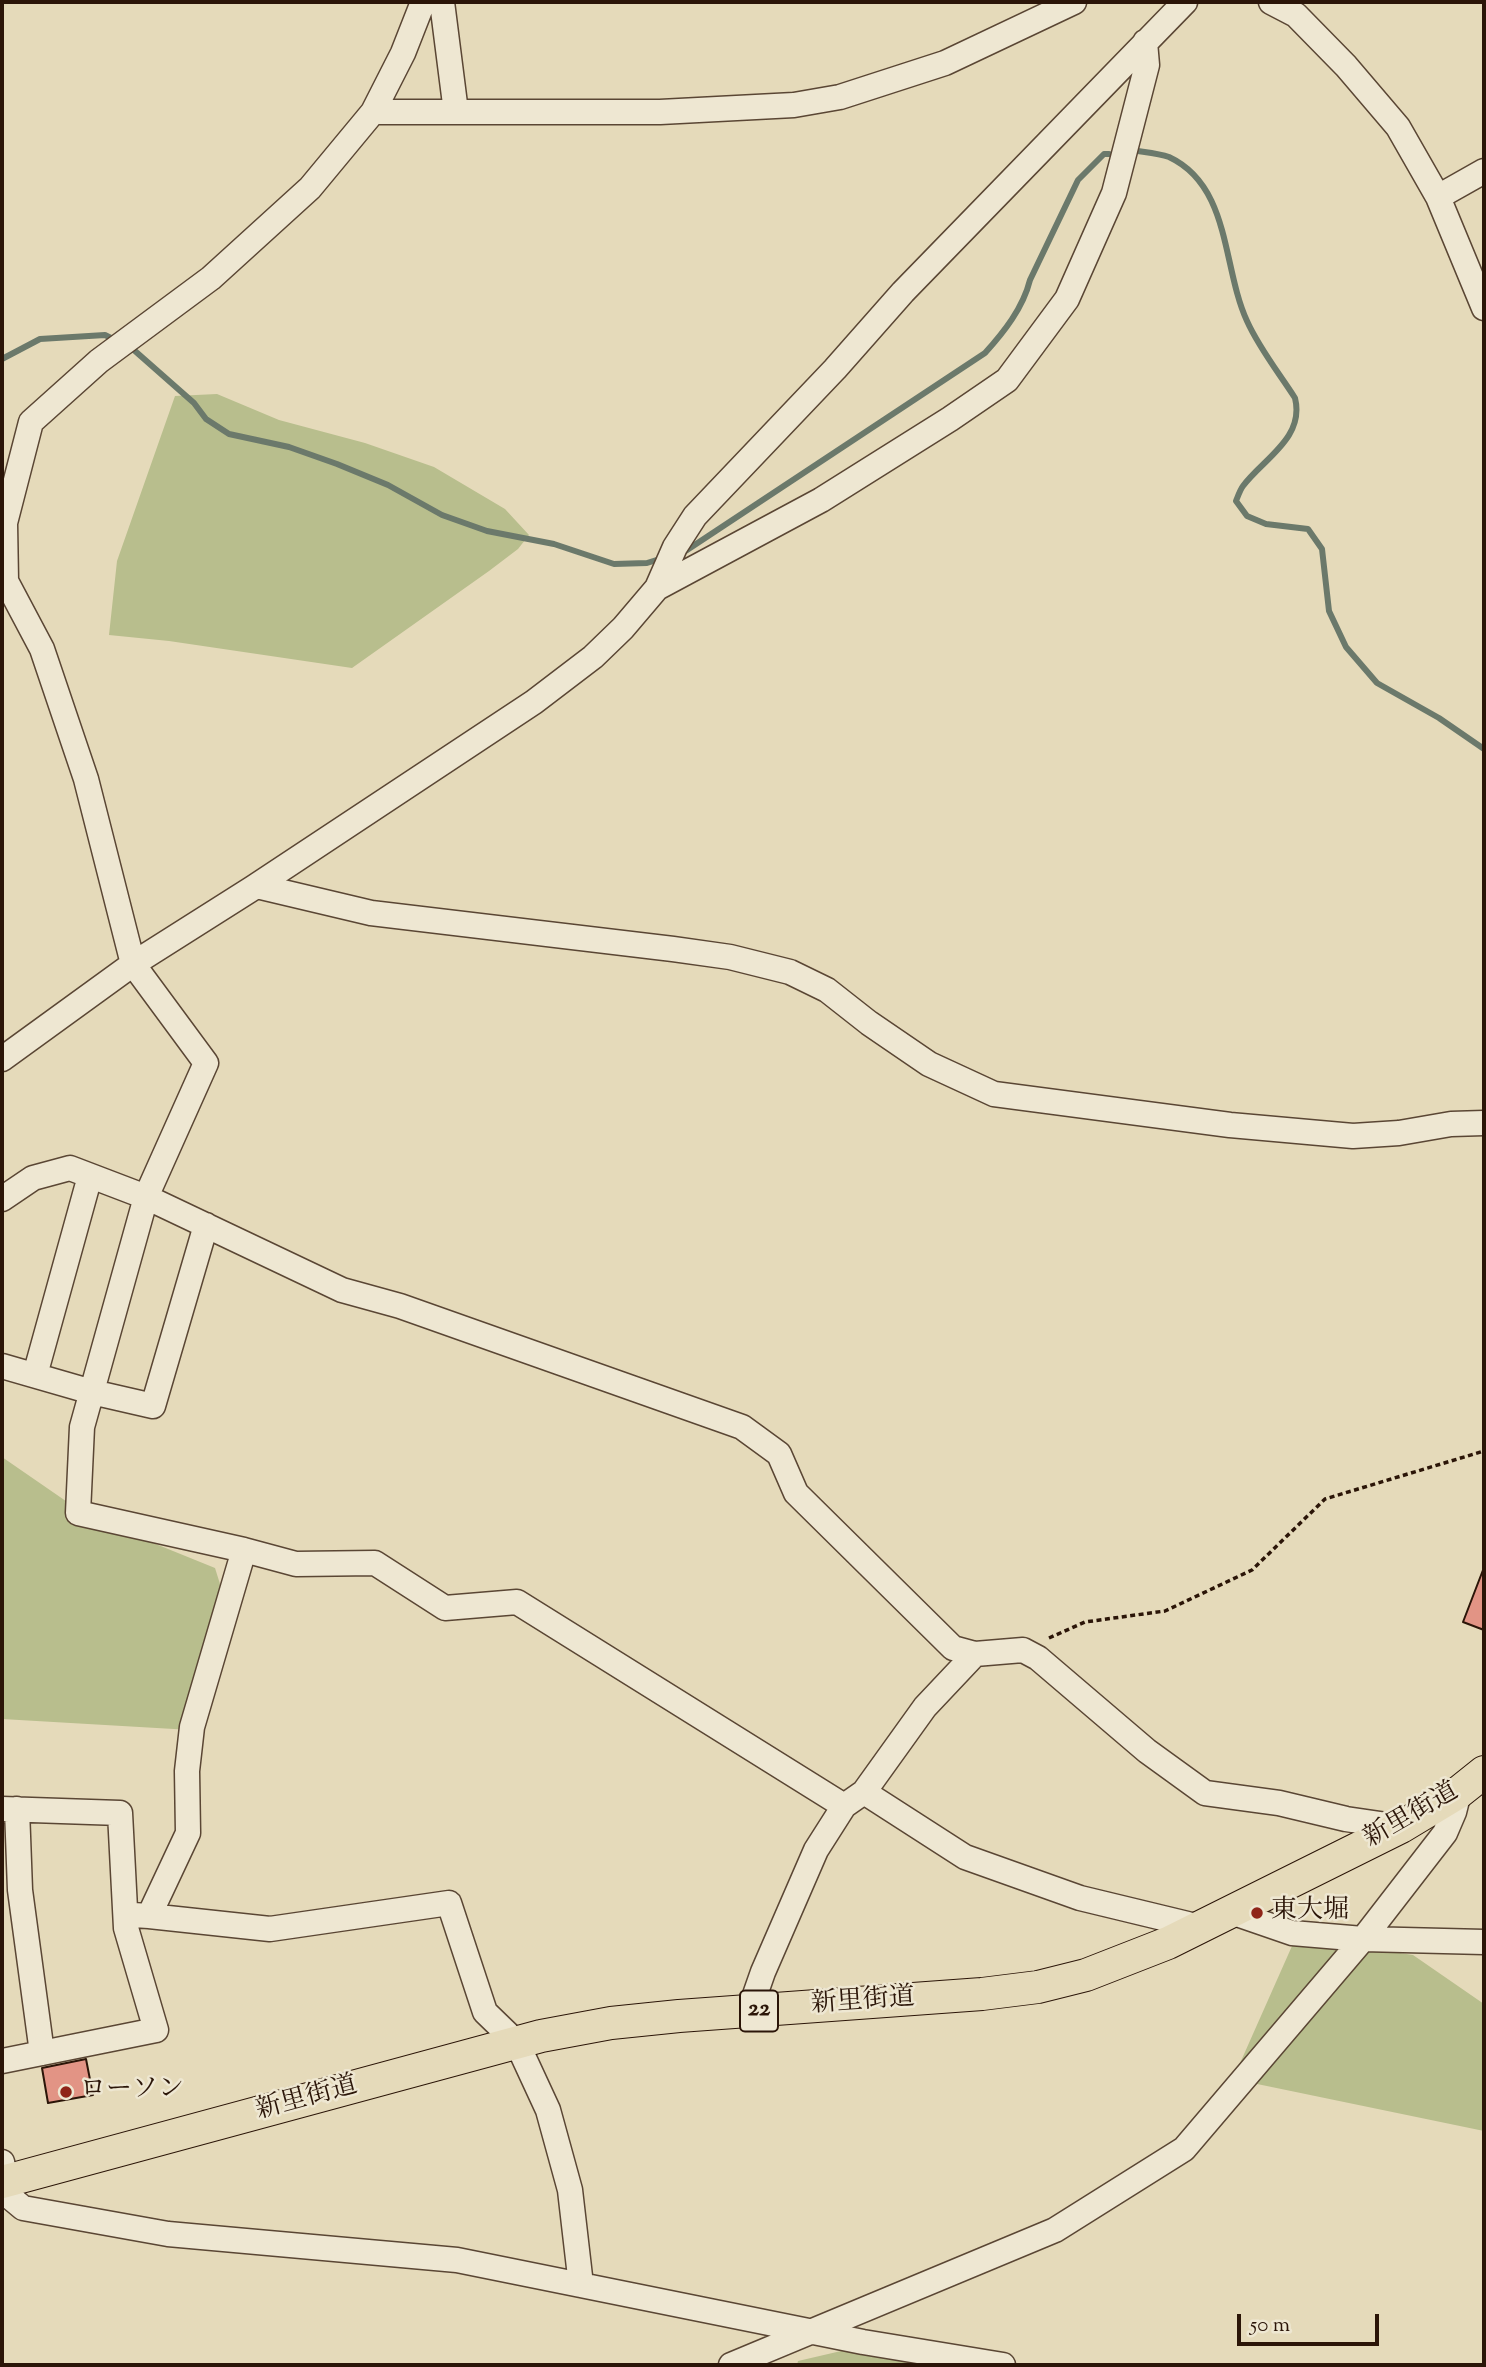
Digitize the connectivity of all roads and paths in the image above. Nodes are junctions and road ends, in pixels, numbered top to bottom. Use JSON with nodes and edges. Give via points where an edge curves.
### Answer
{"nodes":[{"id":1,"x":423,"y":2,"type":"edge"},
{"id":2,"x":442,"y":2,"type":"edge"},
{"id":3,"x":1074,"y":2,"type":"edge"},
{"id":4,"x":1185,"y":2,"type":"edge"},
{"id":5,"x":1270,"y":2,"type":"edge"},
{"id":6,"x":1144,"y":42,"type":"junction"},
{"id":7,"x":373,"y":111,"type":"junction"},
{"id":8,"x":456,"y":112,"type":"junction"},
{"id":9,"x":1484,"y":171,"type":"edge"},
{"id":10,"x":1438,"y":197,"type":"junction"},
{"id":11,"x":1484,"y":308,"type":"edge"},
{"id":12,"x":661,"y":579,"type":"junction"},
{"id":13,"x":257,"y":886,"type":"junction"},
{"id":14,"x":134,"y":964,"type":"junction"},
{"id":15,"x":2,"y":1059,"type":"edge"},
{"id":16,"x":1484,"y":1124,"type":"edge"},
{"id":17,"x":90,"y":1176,"type":"junction"},
{"id":18,"x":146,"y":1197,"type":"junction"},
{"id":19,"x":2,"y":1199,"type":"edge"},
{"id":20,"x":206,"y":1225,"type":"junction"},
{"id":21,"x":2,"y":1366,"type":"edge"},
{"id":22,"x":35,"y":1375,"type":"junction"},
{"id":23,"x":92,"y":1392,"type":"junction"},
{"id":24,"x":1484,"y":1451,"type":"edge"},
{"id":25,"x":244,"y":1550,"type":"junction"},
{"id":26,"x":1023,"y":1650,"type":"junction"},
{"id":27,"x":975,"y":1654,"type":"junction"},
{"id":28,"x":1484,"y":1772,"type":"edge"},
{"id":29,"x":1459,"y":1792,"type":"junction"},
{"id":30,"x":854,"y":1799,"type":"junction"},
{"id":31,"x":9,"y":1809,"type":"edge"},
{"id":32,"x":1401,"y":1827,"type":"junction"},
{"id":33,"x":1231,"y":1912,"type":"junction"},
{"id":34,"x":137,"y":1915,"type":"junction"},
{"id":35,"x":1200,"y":1927,"type":"junction"},
{"id":36,"x":1363,"y":1939,"type":"junction"},
{"id":37,"x":1484,"y":1942,"type":"edge"},
{"id":38,"x":749,"y":2012,"type":"junction"},
{"id":39,"x":517,"y":2043,"type":"junction"},
{"id":40,"x":42,"y":2053,"type":"junction"},
{"id":41,"x":2,"y":2062,"type":"edge"},
{"id":42,"x":3,"y":2175,"type":"edge"},
{"id":43,"x":581,"y":2285,"type":"junction"},
{"id":44,"x":803,"y":2335,"type":"junction"},
{"id":45,"x":731,"y":2365,"type":"edge"},
{"id":46,"x":786,"y":2365,"type":"edge"},
{"id":47,"x":1003,"y":2365,"type":"edge"}],
"edges":[{"from":1,"to":7,"type":"street"},
{"from":2,"to":8,"type":"street"},
{"from":3,"to":8,"type":"street","via":[[945,62],[840,97],[794,105],[660,112]]},
{"from":4,"to":6,"type":"street"},
{"from":5,"to":10,"type":"street","via":[[1296,15],[1346,66],[1398,127]]},
{"from":6,"to":12,"type":"street","via":[[695,516]]},
{"from":6,"to":12,"type":"street","via":[[1147,65],[1114,193],[1067,299],[1007,380],[821,500]]},
{"from":7,"to":8,"type":"street"},
{"from":7,"to":14,"type":"street","via":[[310,188],[211,278],[111,352],[31,422],[5,523],[6,581],[42,649],[86,779]]},
{"from":9,"to":10,"type":"street"},
{"from":10,"to":11,"type":"street"},
{"from":12,"to":13,"type":"street","via":[[623,628],[534,702]]},
{"from":13,"to":14,"type":"street"},
{"from":13,"to":16,"type":"street","via":[[371,913],[673,948],[790,972],[827,990],[929,1064],[994,1094],[1353,1136]]},
{"from":14,"to":15,"type":"street"},
{"from":14,"to":18,"type":"street","via":[[206,1063]]},
{"from":17,"to":18,"type":"street"},
{"from":17,"to":19,"type":"street","via":[[70,1168],[33,1178]]},
{"from":17,"to":22,"type":"street"},
{"from":18,"to":20,"type":"street"},
{"from":18,"to":23,"type":"street"},
{"from":20,"to":23,"type":"street","via":[[153,1406]]},
{"from":20,"to":27,"type":"street","via":[[342,1290],[400,1306],[742,1427],[779,1454],[796,1493],[900,1597],[953,1648]]},
{"from":21,"to":22,"type":"street"},
{"from":22,"to":23,"type":"street"},
{"from":23,"to":25,"type":"street","via":[[82,1427],[79,1513]]},
{"from":24,"to":26,"type":"path","via":[[1325,1499],[1252,1570],[1165,1611],[1085,1622]]},
{"from":25,"to":30,"type":"street","via":[[296,1564],[375,1563],[445,1608],[517,1602]]},
{"from":25,"to":34,"type":"street","via":[[192,1727],[188,1833]]},
{"from":26,"to":27,"type":"street"},
{"from":26,"to":32,"type":"street","via":[[1205,1793]]},
{"from":27,"to":30,"type":"street","via":[[925,1707]]},
{"from":28,"to":29,"type":"main road","name":"新里街道","number":"22"},
{"from":29,"to":32,"type":"main road","name":"新里街道","number":"22"},
{"from":29,"to":36,"type":"street","via":[[1445,1833]]},
{"from":30,"to":35,"type":"street","via":[[965,1857],[1080,1898]]},
{"from":30,"to":38,"type":"street","via":[[816,1850]]},
{"from":31,"to":34,"type":"street","via":[[120,1813]]},
{"from":31,"to":40,"type":"street"},
{"from":32,"to":33,"type":"main road","name":"新里街道","number":"22"},
{"from":33,"to":35,"type":"main road","name":"新里街道","number":"22"},
{"from":33,"to":36,"type":"street","via":[[1292,1933]]},
{"from":34,"to":39,"type":"street","via":[[270,1929],[449,1903],[485,2012]]},
{"from":34,"to":40,"type":"street","via":[[126,1928],[156,2030]]},
{"from":35,"to":38,"type":"main road","name":"新里街道","number":"22","via":[[1131,1959],[1038,1987]]},
{"from":36,"to":37,"type":"street"},
{"from":36,"to":44,"type":"street","via":[[1184,2149],[1055,2230]]},
{"from":38,"to":39,"type":"main road","name":"新里街道","number":"22","via":[[611,2023]]},
{"from":39,"to":42,"type":"main road","name":"新里街道","number":"22"},
{"from":39,"to":43,"type":"street","via":[[548,2110],[570,2190]]},
{"from":40,"to":41,"type":"street"},
{"from":42,"to":43,"type":"street","via":[[11,2197],[23,2208],[167,2235],[457,2260]]},
{"from":43,"to":44,"type":"street"},
{"from":44,"to":45,"type":"street"},
{"from":44,"to":46,"type":"street"},
{"from":44,"to":47,"type":"street"}]}
